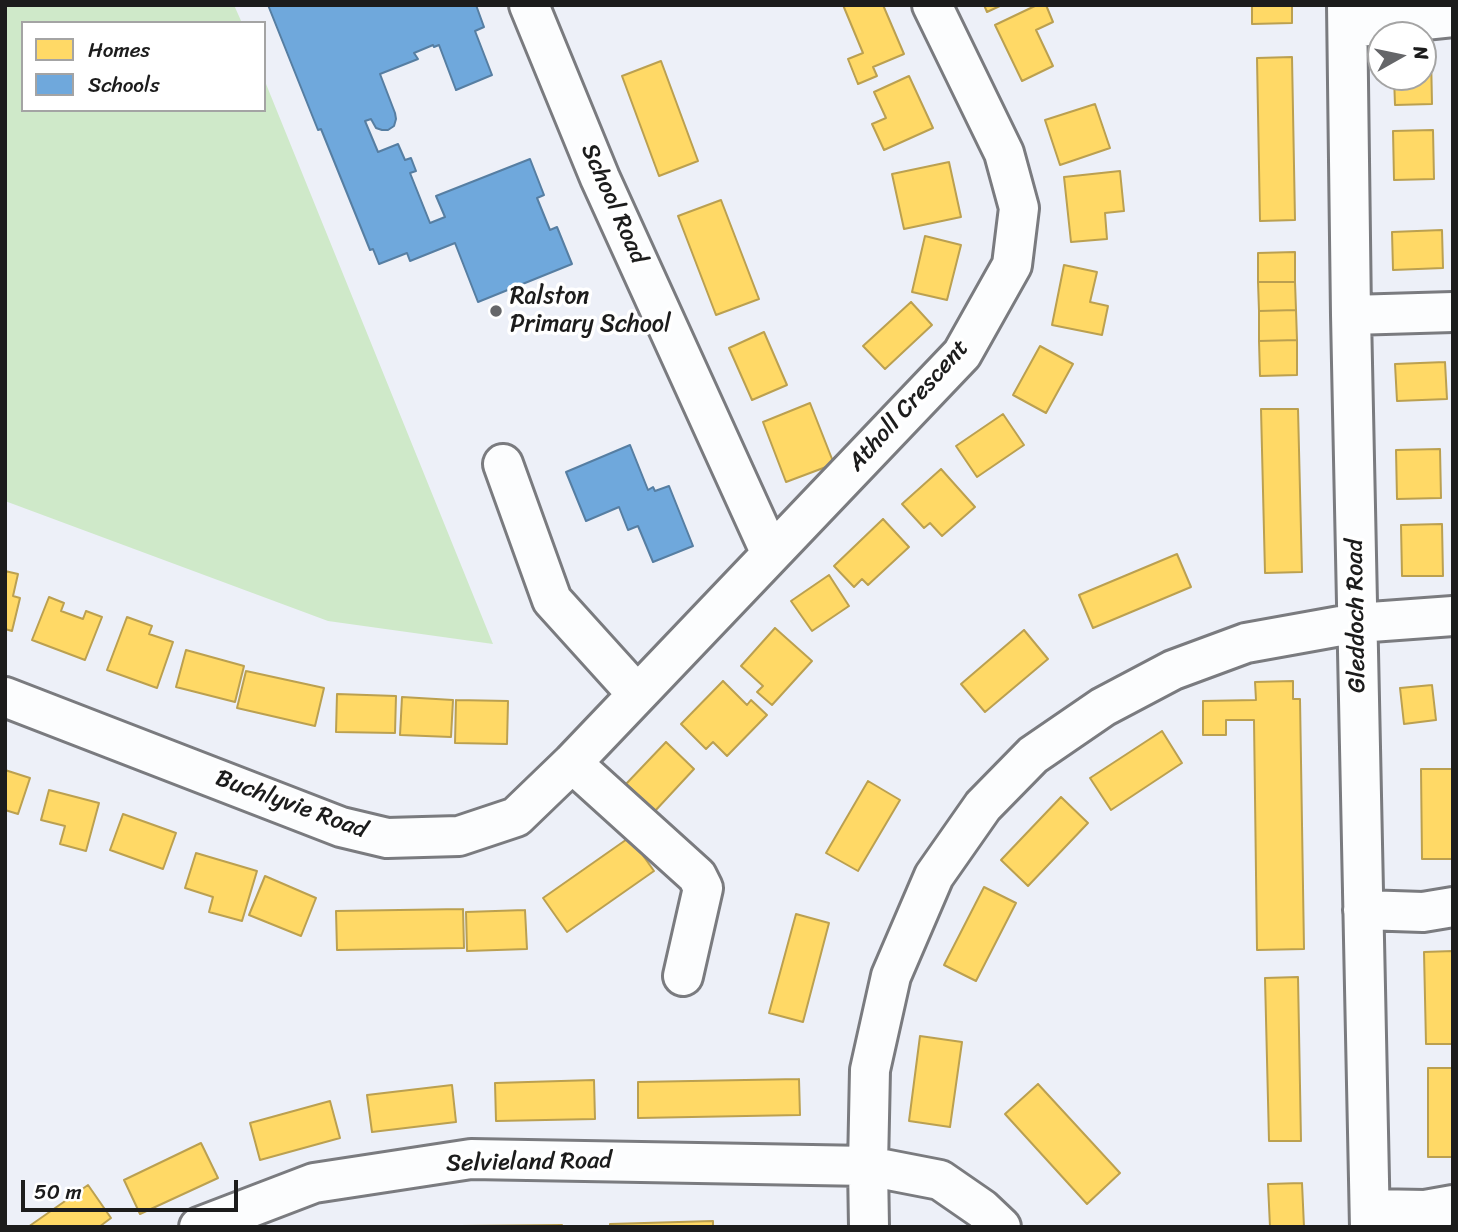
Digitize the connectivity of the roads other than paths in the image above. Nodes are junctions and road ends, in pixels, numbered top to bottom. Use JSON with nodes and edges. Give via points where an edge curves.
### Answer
{"nodes":[{"id":1,"x":529,"y":5,"type":"edge"},
{"id":2,"x":932,"y":5,"type":"edge"},
{"id":3,"x":1348,"y":16,"type":"edge"},
{"id":4,"x":1453,"y":17,"type":"edge"},
{"id":5,"x":1453,"y":312,"type":"edge"},
{"id":6,"x":1351,"y":315,"type":"junction"},
{"id":7,"x":503,"y":464,"type":"dead end"},
{"id":8,"x":771,"y":554,"type":"junction"},
{"id":9,"x":1453,"y":616,"type":"edge"},
{"id":10,"x":1357,"y":623,"type":"junction"},
{"id":11,"x":637,"y":694,"type":"junction"},
{"id":12,"x":5,"y":697,"type":"edge"},
{"id":13,"x":572,"y":763,"type":"junction"},
{"id":14,"x":1453,"y":907,"type":"edge"},
{"id":15,"x":1363,"y":910,"type":"junction"},
{"id":16,"x":683,"y":976,"type":"dead end"},
{"id":17,"x":868,"y":1166,"type":"junction"},
{"id":18,"x":1453,"y":1205,"type":"edge"},
{"id":19,"x":1370,"y":1218,"type":"edge"},
{"id":20,"x":199,"y":1227,"type":"edge"},
{"id":21,"x":869,"y":1227,"type":"edge"},
{"id":22,"x":1001,"y":1227,"type":"edge"}],
"edges":[{"from":1,"to":8,"type":"street","name":"School Road","via":[[600,178]]},
{"from":2,"to":8,"type":"street","name":"Atholl Crescent","via":[[1004,153],[1019,208],[1012,265],[962,354]]},
{"from":3,"to":4,"type":"street"},
{"from":3,"to":6,"type":"street","name":"Gleddoch Road"},
{"from":5,"to":6,"type":"street"},
{"from":6,"to":10,"type":"street","name":"Gleddoch Road"},
{"from":7,"to":11,"type":"street","via":[[552,600]]},
{"from":8,"to":11,"type":"street","name":"Buchlyvie Road"},
{"from":9,"to":10,"type":"street"},
{"from":10,"to":15,"type":"street","name":"Gleddoch Road"},
{"from":10,"to":17,"type":"street","via":[[1246,643],[1172,670],[1103,707],[1032,755],[982,806],[933,876],[891,976],[870,1070]]},
{"from":11,"to":13,"type":"street","name":"Buchlyvie Road"},
{"from":12,"to":13,"type":"street","name":"Buchlyvie Road","via":[[341,827],[387,838],[459,836],[516,817]]},
{"from":13,"to":16,"type":"street","via":[[697,876],[703,888]]},
{"from":14,"to":15,"type":"street","via":[[1423,912]]},
{"from":15,"to":19,"type":"street","name":"Gleddoch Road"},
{"from":17,"to":20,"type":"street","name":"Selvieland Road","via":[[471,1159],[314,1183]]},
{"from":17,"to":21,"type":"street"},
{"from":17,"to":22,"type":"street","name":"Selvieland Road","via":[[940,1180]]},
{"from":18,"to":19,"type":"street"}]}
